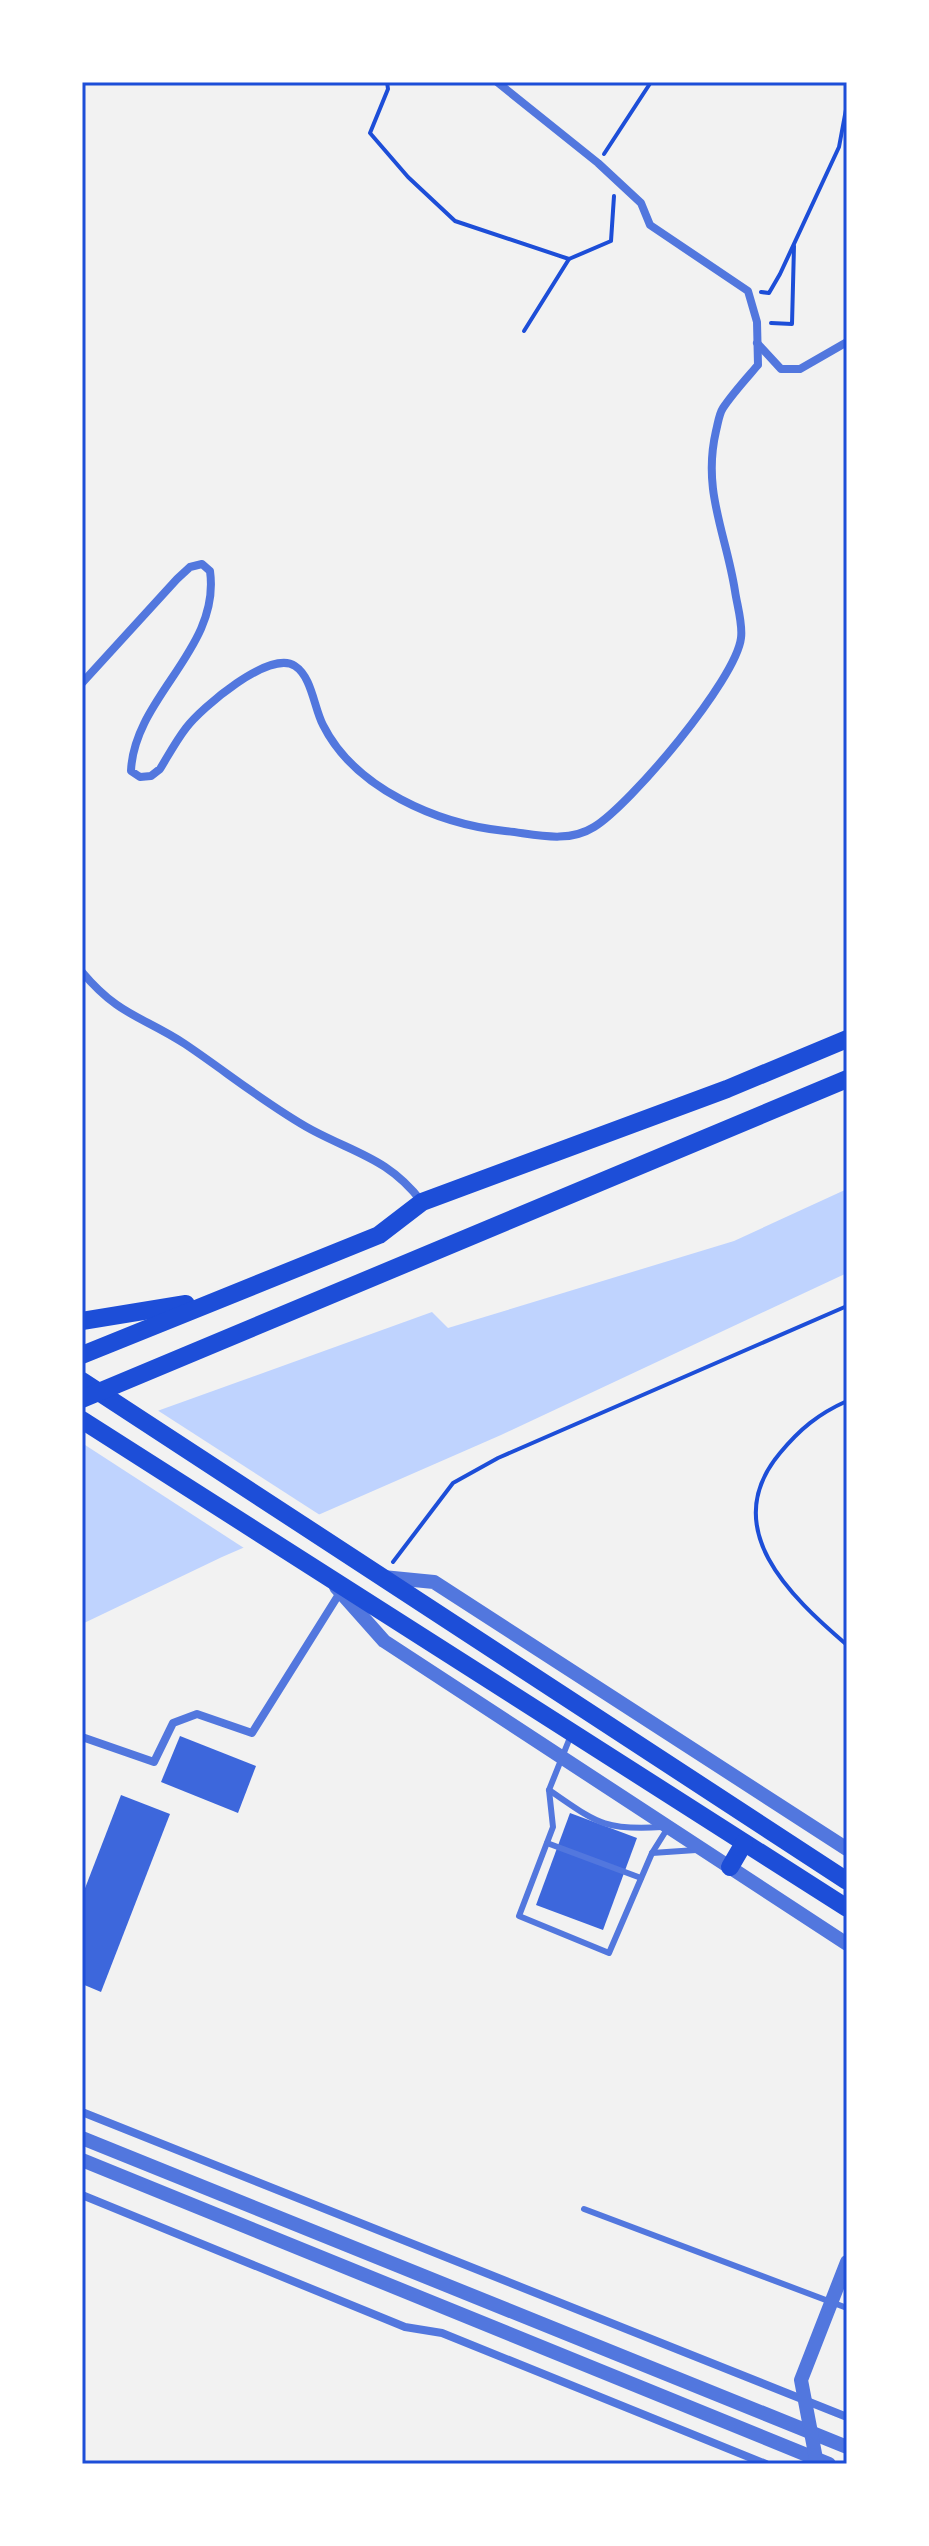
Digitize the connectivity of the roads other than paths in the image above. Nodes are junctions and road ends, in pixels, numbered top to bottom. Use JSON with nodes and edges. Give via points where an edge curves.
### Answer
{"nodes":[{"id":1,"x":497,"y":82,"type":"edge"},
{"id":2,"x":847,"y":342,"type":"edge"},
{"id":3,"x":757,"y":343,"type":"junction"},
{"id":4,"x":82,"y":683,"type":"edge"},
{"id":5,"x":82,"y":972,"type":"edge"},
{"id":6,"x":847,"y":1039,"type":"edge"},
{"id":7,"x":847,"y":1079,"type":"edge"},
{"id":8,"x":422,"y":1202,"type":"junction"},
{"id":9,"x":228,"y":1296,"type":"junction"},
{"id":10,"x":82,"y":1321,"type":"edge"},
{"id":11,"x":82,"y":1355,"type":"edge"},
{"id":12,"x":82,"y":1381,"type":"edge"},
{"id":13,"x":90,"y":1396,"type":"edge"},
{"id":14,"x":87,"y":1423,"type":"edge"},
{"id":15,"x":381,"y":1577,"type":"junction"},
{"id":16,"x":342,"y":1590,"type":"junction"},
{"id":17,"x":586,"y":1710,"type":"junction"},
{"id":18,"x":572,"y":1732,"type":"junction"},
{"id":19,"x":82,"y":1737,"type":"edge"},
{"id":20,"x":561,"y":1756,"type":"junction"},
{"id":21,"x":549,"y":1790,"type":"junction"},
{"id":22,"x":669,"y":1826,"type":"junction"},
{"id":23,"x":547,"y":1843,"type":"junction"},
{"id":24,"x":744,"y":1843,"type":"junction"},
{"id":25,"x":703,"y":1849,"type":"junction"},
{"id":26,"x":847,"y":1849,"type":"edge"},
{"id":27,"x":652,"y":1853,"type":"junction"},
{"id":28,"x":730,"y":1867,"type":"junction"},
{"id":29,"x":641,"y":1878,"type":"junction"},
{"id":30,"x":847,"y":1881,"type":"edge"},
{"id":31,"x":847,"y":1908,"type":"edge"},
{"id":32,"x":847,"y":1944,"type":"edge"},
{"id":33,"x":82,"y":2112,"type":"edge"},
{"id":34,"x":82,"y":2138,"type":"edge"},
{"id":35,"x":82,"y":2160,"type":"edge"},
{"id":36,"x":82,"y":2195,"type":"edge"},
{"id":37,"x":584,"y":2209,"type":"dead end"},
{"id":38,"x":847,"y":2262,"type":"edge"},
{"id":39,"x":832,"y":2301,"type":"junction"},
{"id":40,"x":847,"y":2308,"type":"edge"},
{"id":41,"x":805,"y":2401,"type":"junction"},
{"id":42,"x":847,"y":2417,"type":"edge"},
{"id":43,"x":811,"y":2432,"type":"junction"},
{"id":44,"x":847,"y":2447,"type":"edge"},
{"id":45,"x":821,"y":2462,"type":"edge"},
{"id":46,"x":766,"y":2464,"type":"edge"}],
"edges":[{"from":1,"to":3,"type":"street","via":[[641,203],[650,225],[748,291]]},
{"from":2,"to":3,"type":"street","via":[[800,369],[781,369]]},
{"from":3,"to":4,"type":"street","via":[[758,365],[721,410],[711,454],[713,507],[731,568],[742,637],[736,657],[696,720],[593,828],[565,838],[495,830],[433,815],[390,793],[353,764],[325,729],[305,676],[289,663],[274,662],[257,671],[202,710],[151,776],[131,771],[137,739],[185,661],[208,605],[210,571],[202,564],[177,579]]},
{"from":5,"to":8,"type":"street","via":[[112,1005],[184,1044],[312,1130],[403,1178]]},
{"from":6,"to":8,"type":"main road"},
{"from":7,"to":13,"type":"main road"},
{"from":8,"to":9,"type":"main road","via":[[379,1235]]},
{"from":9,"to":10,"type":"main road"},
{"from":9,"to":11,"type":"main road"},
{"from":12,"to":13,"type":"main road"},
{"from":13,"to":15,"type":"main road","via":[[126,1413]]},
{"from":14,"to":16,"type":"main road"},
{"from":15,"to":17,"type":"main road"},
{"from":15,"to":26,"type":"street","via":[[434,1582]]},
{"from":16,"to":18,"type":"main road"},
{"from":16,"to":19,"type":"street","via":[[252,1733],[197,1714],[173,1723],[154,1762]]},
{"from":16,"to":20,"type":"street","via":[[384,1641]]},
{"from":17,"to":18,"type":"main road"},
{"from":17,"to":30,"type":"main road"},
{"from":18,"to":20,"type":"lane"},
{"from":18,"to":24,"type":"main road"},
{"from":20,"to":21,"type":"lane"},
{"from":20,"to":22,"type":"street"},
{"from":21,"to":22,"type":"lane","via":[[589,1818],[620,1830]]},
{"from":21,"to":23,"type":"lane","via":[[553,1827]]},
{"from":22,"to":25,"type":"street"},
{"from":22,"to":27,"type":"lane"},
{"from":23,"to":29,"type":"lane"},
{"from":23,"to":29,"type":"lane","via":[[519,1916],[609,1953]]},
{"from":24,"to":28,"type":"main road"},
{"from":24,"to":31,"type":"main road"},
{"from":25,"to":27,"type":"lane"},
{"from":25,"to":28,"type":"street"},
{"from":27,"to":29,"type":"lane"},
{"from":28,"to":32,"type":"street"},
{"from":33,"to":41,"type":"street"},
{"from":34,"to":43,"type":"street"},
{"from":35,"to":45,"type":"street"},
{"from":36,"to":46,"type":"street","via":[[405,2327],[442,2333]]},
{"from":37,"to":39,"type":"lane"},
{"from":38,"to":39,"type":"street"},
{"from":39,"to":40,"type":"lane"},
{"from":39,"to":41,"type":"street","via":[[801,2380]]},
{"from":41,"to":42,"type":"street"},
{"from":41,"to":43,"type":"street"},
{"from":43,"to":44,"type":"street"},
{"from":43,"to":45,"type":"street"}]}
